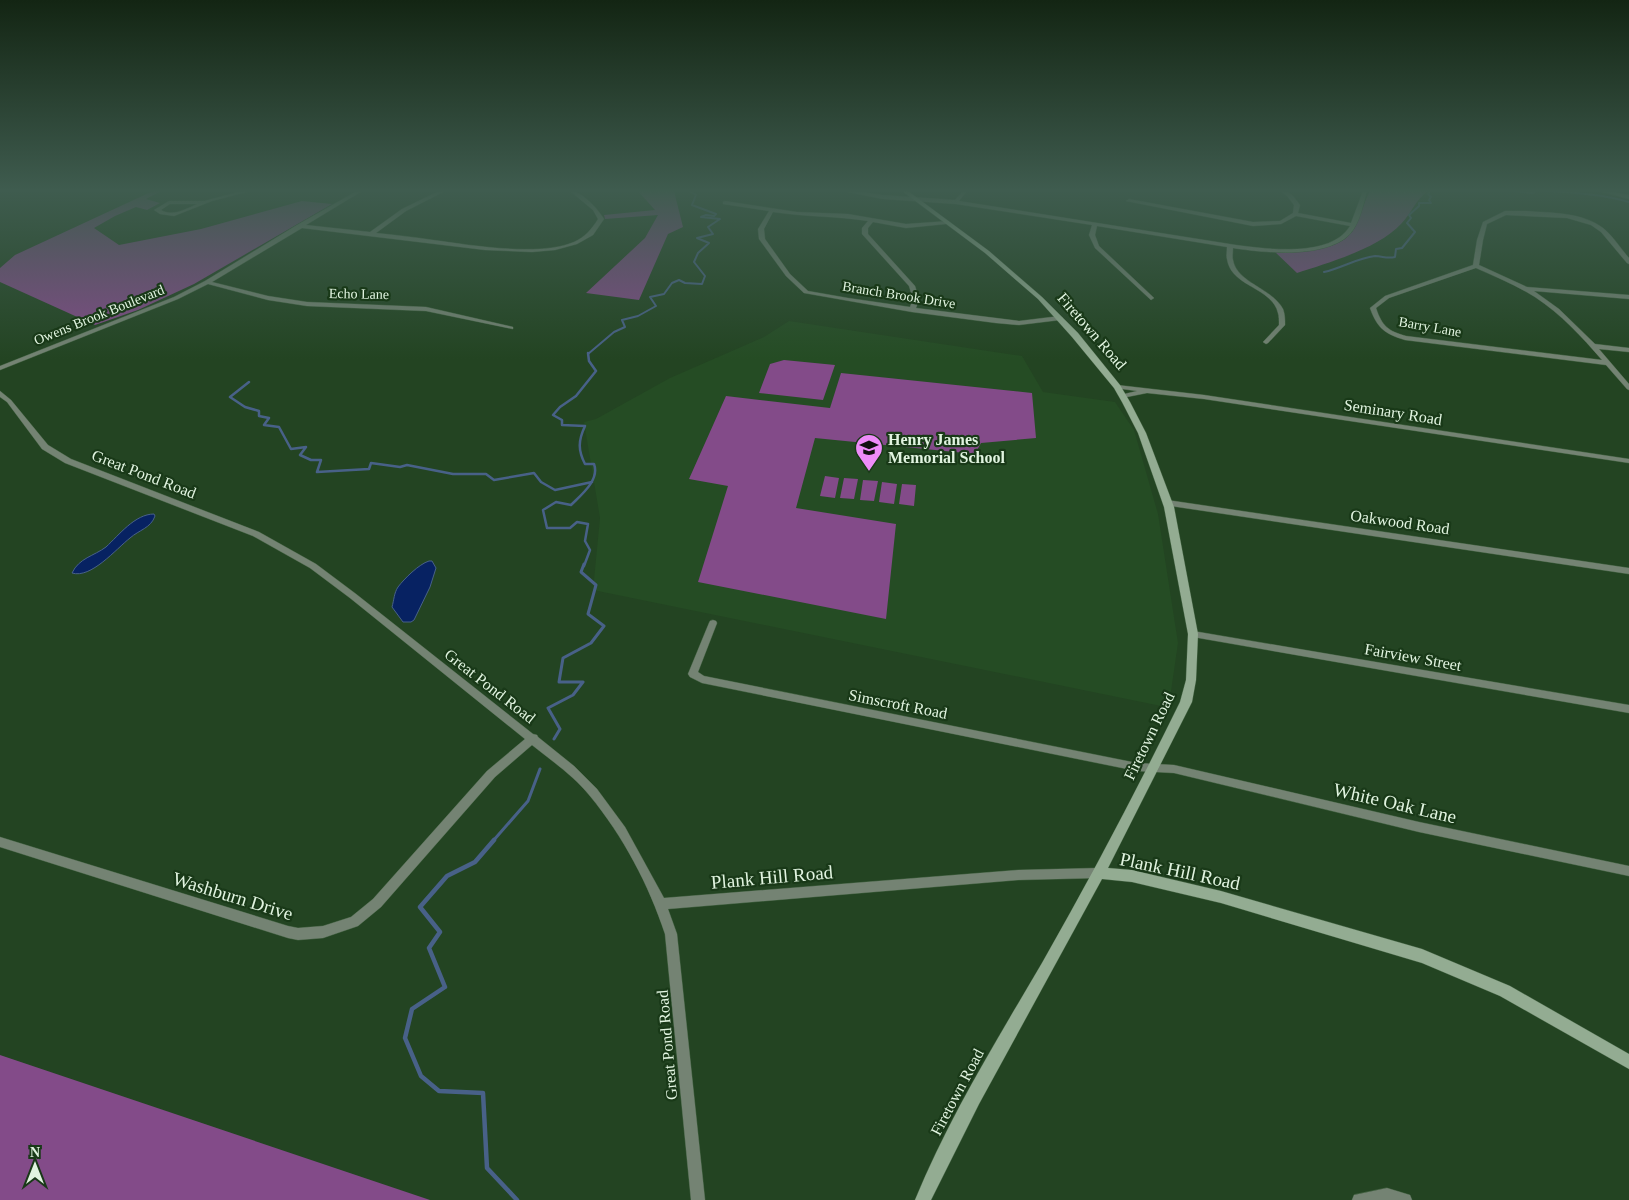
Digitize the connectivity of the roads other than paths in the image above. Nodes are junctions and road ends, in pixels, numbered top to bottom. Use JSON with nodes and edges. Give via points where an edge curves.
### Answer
{"nodes":[{"id":1,"x":264,"y":247,"type":"edge"},
{"id":2,"x":479,"y":247,"type":"edge"},
{"id":3,"x":559,"y":247,"type":"edge"},
{"id":4,"x":768,"y":247,"type":"edge"},
{"id":5,"x":877,"y":247,"type":"edge"},
{"id":6,"x":980,"y":247,"type":"edge"},
{"id":7,"x":1097,"y":247,"type":"edge"},
{"id":8,"x":1230,"y":247,"type":"edge"},
{"id":9,"x":1241,"y":247,"type":"edge"},
{"id":10,"x":1313,"y":247,"type":"edge"},
{"id":11,"x":1479,"y":247,"type":"edge"},
{"id":12,"x":1618,"y":247,"type":"edge"},
{"id":13,"x":1629,"y":262,"type":"edge"},
{"id":14,"x":1476,"y":266,"type":"junction"},
{"id":15,"x":207,"y":282,"type":"junction"},
{"id":16,"x":1527,"y":289,"type":"junction"},
{"id":17,"x":1629,"y":297,"type":"edge"},
{"id":18,"x":1151,"y":298,"type":"dead end"},
{"id":19,"x":912,"y":310,"type":"junction"},
{"id":20,"x":1060,"y":318,"type":"junction"},
{"id":21,"x":511,"y":328,"type":"dead end"},
{"id":22,"x":1266,"y":342,"type":"dead end"},
{"id":23,"x":1592,"y":346,"type":"junction"},
{"id":24,"x":1629,"y":350,"type":"edge"},
{"id":25,"x":1607,"y":363,"type":"junction"},
{"id":26,"x":0,"y":368,"type":"edge"},
{"id":27,"x":1629,"y":388,"type":"edge"},
{"id":28,"x":1119,"y":392,"type":"junction"},
{"id":29,"x":0,"y":393,"type":"edge"},
{"id":30,"x":1629,"y":461,"type":"edge"},
{"id":31,"x":1167,"y":503,"type":"junction"},
{"id":32,"x":1629,"y":571,"type":"edge"},
{"id":33,"x":713,"y":623,"type":"dead end"},
{"id":34,"x":1193,"y":634,"type":"junction"},
{"id":35,"x":1629,"y":709,"type":"edge"},
{"id":36,"x":533,"y":738,"type":"junction"},
{"id":37,"x":1154,"y":768,"type":"junction"},
{"id":38,"x":0,"y":842,"type":"edge"},
{"id":39,"x":1629,"y":871,"type":"edge"},
{"id":40,"x":1098,"y":873,"type":"junction"},
{"id":41,"x":661,"y":904,"type":"junction"},
{"id":42,"x":1629,"y":1062,"type":"edge"},
{"id":43,"x":698,"y":1200,"type":"edge"},
{"id":44,"x":924,"y":1200,"type":"edge"},
{"id":45,"x":1358,"y":1200,"type":"edge"},
{"id":46,"x":1405,"y":1200,"type":"edge"}],
"edges":[{"from":1,"to":15,"type":"street","name":"Owens Brook Boulevard"},
{"from":2,"to":3,"type":"street","via":[[512,251],[544,251]]},
{"from":4,"to":19,"type":"street","name":"Branch Brook Drive","via":[[788,275],[806,292]]},
{"from":5,"to":19,"type":"street","via":[[912,286],[916,299]]},
{"from":6,"to":20,"type":"street","name":"Firetown Road"},
{"from":7,"to":18,"type":"street"},
{"from":8,"to":22,"type":"street","via":[[1228,256],[1232,268],[1268,295],[1281,313],[1282,325]]},
{"from":9,"to":10,"type":"street","via":[[1273,250]]},
{"from":11,"to":14,"type":"street"},
{"from":12,"to":13,"type":"street"},
{"from":14,"to":16,"type":"street"},
{"from":14,"to":25,"type":"street","name":"Barry Lane","via":[[1387,297],[1373,308],[1377,323],[1389,333],[1405,338]]},
{"from":15,"to":21,"type":"street","name":"Echo Lane","via":[[306,304],[426,309]]},
{"from":15,"to":26,"type":"street","name":"Owens Brook Boulevard","via":[[140,313]]},
{"from":16,"to":17,"type":"street"},
{"from":16,"to":23,"type":"street","via":[[1563,315]]},
{"from":19,"to":20,"type":"street","name":"Branch Brook Drive","via":[[1019,323]]},
{"from":20,"to":28,"type":"street","name":"Firetown Road"},
{"from":23,"to":24,"type":"street"},
{"from":23,"to":25,"type":"street"},
{"from":25,"to":27,"type":"street"},
{"from":28,"to":30,"type":"street","name":"Seminary Road","via":[[1152,391]]},
{"from":28,"to":31,"type":"street","name":"Firetown Road","via":[[1142,433]]},
{"from":29,"to":36,"type":"street","name":"Great Pond Road","via":[[45,447],[68,461],[256,534],[313,566]]},
{"from":31,"to":32,"type":"street","name":"Oakwood Road"},
{"from":31,"to":34,"type":"street","name":"Firetown Road"},
{"from":33,"to":37,"type":"street","name":"Simscroft Road","via":[[693,674],[702,679]]},
{"from":34,"to":35,"type":"street","name":"Fairview Street"},
{"from":34,"to":37,"type":"street","name":"Firetown Road","via":[[1189,696]]},
{"from":36,"to":38,"type":"street","name":"Washburn Drive","via":[[491,774],[377,903],[354,922],[324,932],[288,932]]},
{"from":36,"to":41,"type":"street","name":"Great Pond Road","via":[[593,792],[621,831]]},
{"from":37,"to":39,"type":"street","name":"White Oak Lane","via":[[1174,769],[1419,827]]},
{"from":37,"to":40,"type":"street","name":"Firetown Road"},
{"from":40,"to":41,"type":"street","name":"Plank Hill Road","via":[[1018,875]]},
{"from":40,"to":42,"type":"street","name":"Plank Hill Road","via":[[1132,876],[1220,897],[1422,956],[1505,991]]},
{"from":40,"to":44,"type":"street","name":"Firetown Road","via":[[945,1151]]},
{"from":41,"to":43,"type":"street","name":"Great Pond Road","via":[[671,934]]},
{"from":45,"to":46,"type":"street","via":[[1387,1195]]}]}
